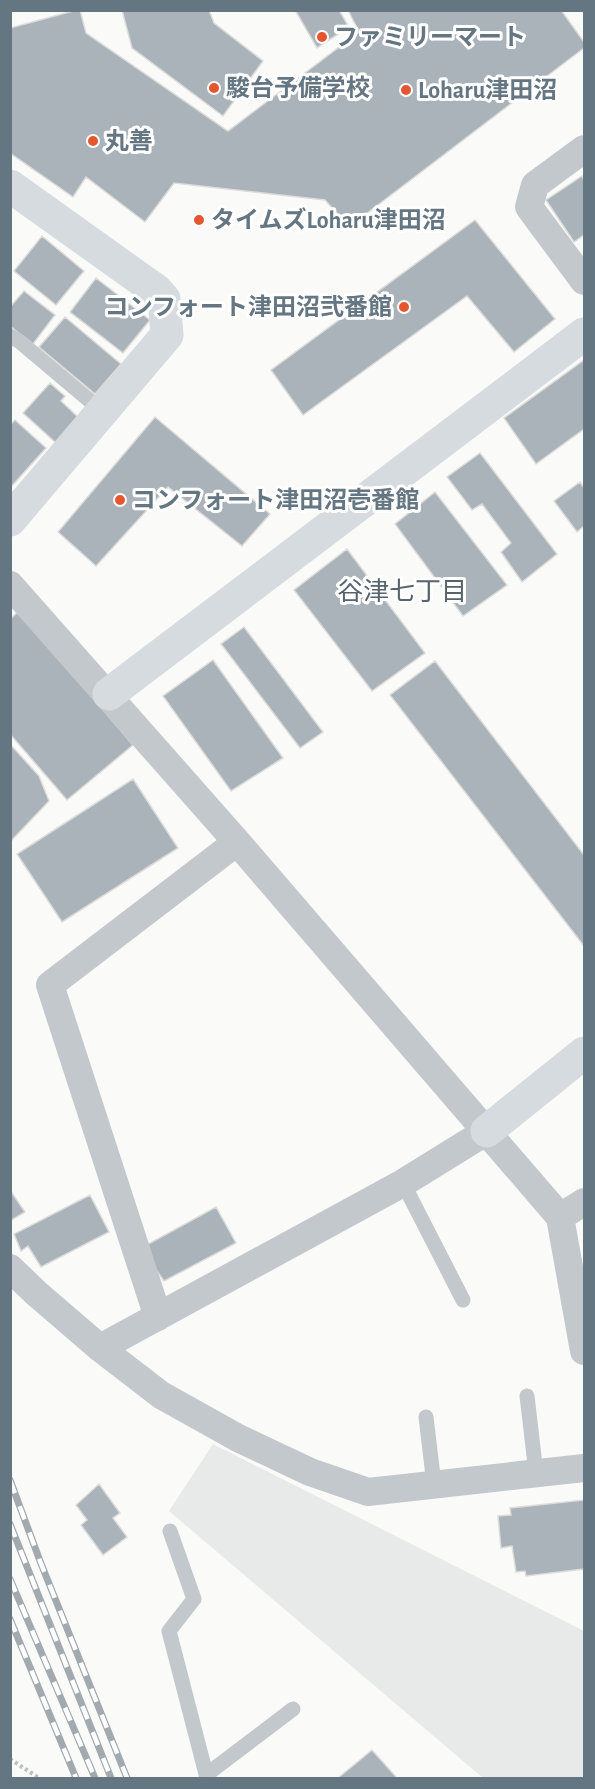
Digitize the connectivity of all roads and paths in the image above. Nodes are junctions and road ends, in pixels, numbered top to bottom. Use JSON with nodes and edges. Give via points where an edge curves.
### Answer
{"nodes":[{"id":1,"x":585,"y":149,"type":"edge"},
{"id":2,"x":10,"y":186,"type":"edge"},
{"id":3,"x":585,"y":281,"type":"edge"},
{"id":4,"x":585,"y":334,"type":"edge"},
{"id":5,"x":10,"y":336,"type":"edge"},
{"id":6,"x":102,"y":411,"type":"junction"},
{"id":7,"x":10,"y":520,"type":"edge"},
{"id":8,"x":10,"y":585,"type":"edge"},
{"id":9,"x":109,"y":694,"type":"junction"},
{"id":10,"x":237,"y":842,"type":"junction"},
{"id":11,"x":585,"y":1053,"type":"edge"},
{"id":12,"x":487,"y":1131,"type":"junction"},
{"id":13,"x":403,"y":1183,"type":"junction"},
{"id":14,"x":585,"y":1202,"type":"edge"},
{"id":15,"x":560,"y":1217,"type":"junction"},
{"id":16,"x":10,"y":1268,"type":"edge"},
{"id":17,"x":464,"y":1300,"type":"dead end"},
{"id":18,"x":158,"y":1317,"type":"junction"},
{"id":19,"x":100,"y":1348,"type":"junction"},
{"id":20,"x":585,"y":1351,"type":"edge"},
{"id":21,"x":527,"y":1396,"type":"dead end"},
{"id":22,"x":426,"y":1417,"type":"dead end"},
{"id":23,"x":585,"y":1468,"type":"edge"},
{"id":24,"x":536,"y":1473,"type":"junction"},
{"id":25,"x":434,"y":1484,"type":"junction"},
{"id":26,"x":170,"y":1532,"type":"dead end"},
{"id":27,"x":293,"y":1709,"type":"dead end"},
{"id":28,"x":10,"y":1759,"type":"edge"},
{"id":29,"x":207,"y":1777,"type":"edge"},
{"id":30,"x":39,"y":1779,"type":"edge"}],
"edges":[{"from":1,"to":3,"type":"street","via":[[535,185],[529,207]]},
{"from":2,"to":6,"type":"street","via":[[164,299],[167,335]]},
{"from":4,"to":9,"type":"street"},
{"from":5,"to":6,"type":"lane"},
{"from":6,"to":7,"type":"street"},
{"from":8,"to":9,"type":"street"},
{"from":9,"to":10,"type":"street"},
{"from":10,"to":12,"type":"street"},
{"from":10,"to":18,"type":"street","via":[[50,985]]},
{"from":11,"to":12,"type":"street"},
{"from":12,"to":13,"type":"street"},
{"from":12,"to":15,"type":"street"},
{"from":13,"to":17,"type":"lane"},
{"from":13,"to":18,"type":"street"},
{"from":14,"to":15,"type":"street"},
{"from":15,"to":20,"type":"street"},
{"from":16,"to":19,"type":"street"},
{"from":18,"to":19,"type":"street"},
{"from":19,"to":25,"type":"street","via":[[161,1395],[310,1472],[368,1492]]},
{"from":21,"to":24,"type":"lane"},
{"from":22,"to":25,"type":"lane"},
{"from":23,"to":24,"type":"street"},
{"from":24,"to":25,"type":"street"},
{"from":26,"to":29,"type":"lane","via":[[194,1599],[169,1631]]},
{"from":27,"to":29,"type":"lane"},
{"from":28,"to":30,"type":"path"}]}
